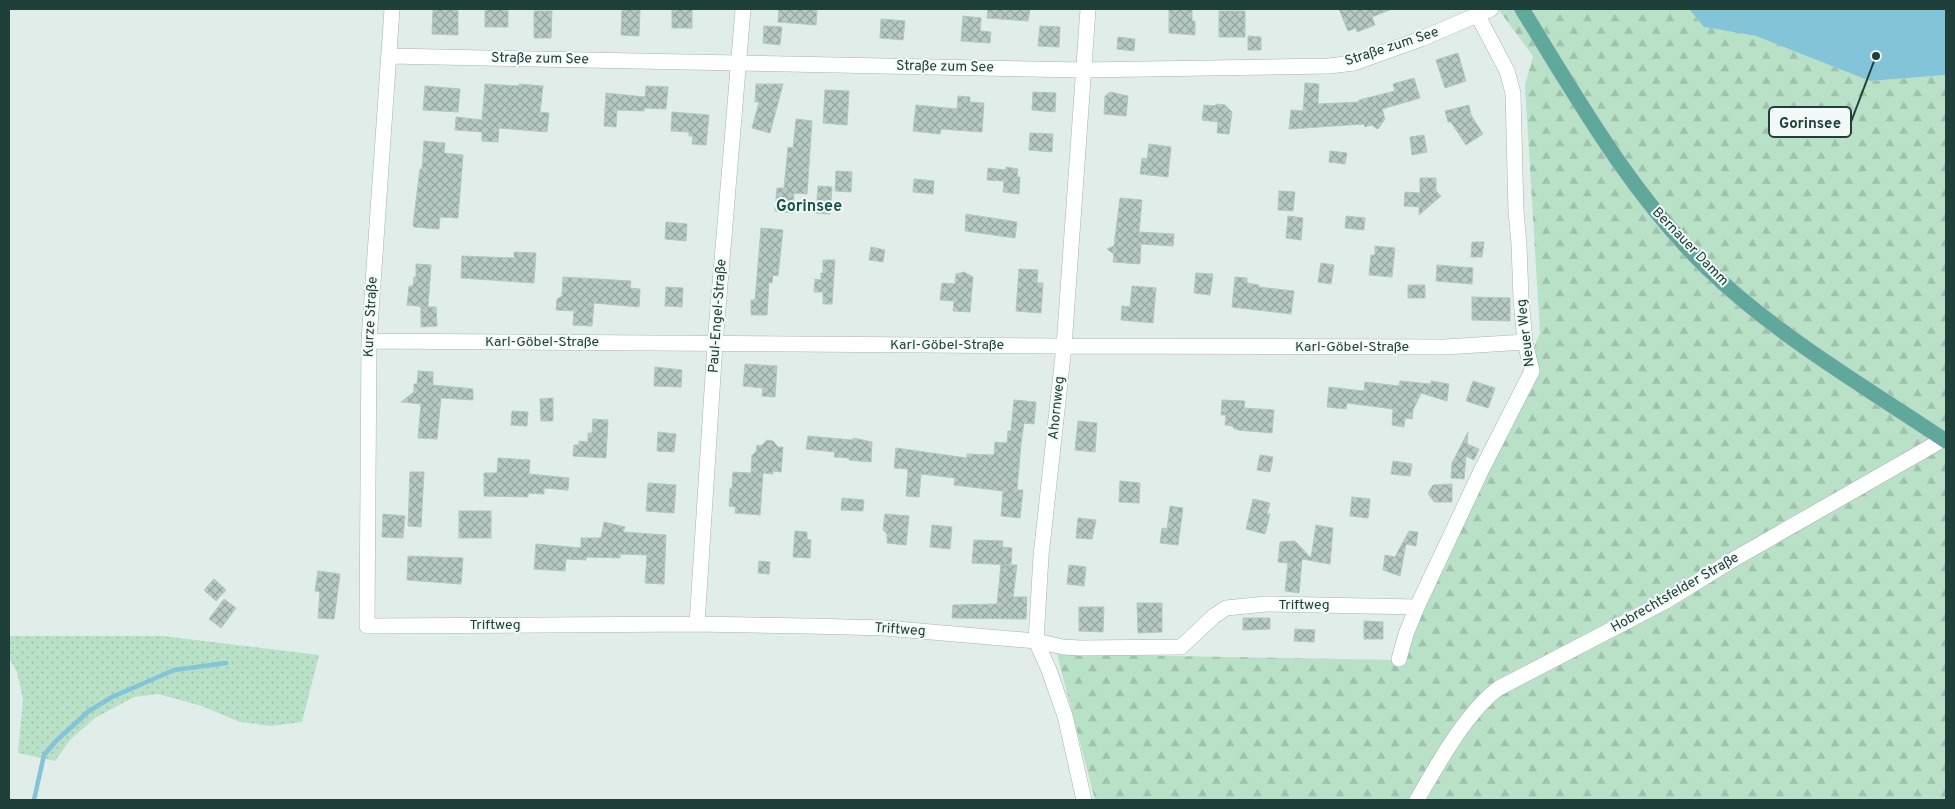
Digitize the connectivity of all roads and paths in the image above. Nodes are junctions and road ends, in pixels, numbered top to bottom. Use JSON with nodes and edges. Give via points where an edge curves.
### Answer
{"nodes":[{"id":1,"x":392,"y":9,"type":"edge"},
{"id":2,"x":743,"y":9,"type":"edge"},
{"id":3,"x":1088,"y":9,"type":"edge"},
{"id":4,"x":1522,"y":9,"type":"edge"},
{"id":5,"x":1484,"y":12,"type":"edge"},
{"id":6,"x":389,"y":56,"type":"junction"},
{"id":7,"x":738,"y":63,"type":"junction"},
{"id":8,"x":1084,"y":70,"type":"junction"},
{"id":9,"x":369,"y":341,"type":"junction"},
{"id":10,"x":1525,"y":342,"type":"junction"},
{"id":11,"x":715,"y":344,"type":"junction"},
{"id":12,"x":1064,"y":346,"type":"junction"},
{"id":13,"x":1945,"y":440,"type":"edge"},
{"id":14,"x":1417,"y":606,"type":"junction"},
{"id":15,"x":697,"y":624,"type":"junction"},
{"id":16,"x":367,"y":626,"type":"joint"},
{"id":17,"x":1036,"y":641,"type":"junction"},
{"id":18,"x":1399,"y":659,"type":"dead end"},
{"id":19,"x":1084,"y":800,"type":"edge"},
{"id":20,"x":1417,"y":800,"type":"edge"}],
"edges":[{"from":1,"to":6,"type":"street","name":"Kurze Straße"},
{"from":2,"to":7,"type":"street","name":"Paul-Engel-Straße"},
{"from":3,"to":8,"type":"street","name":"Ahornweg"},
{"from":4,"to":13,"type":"main road","name":"Bernauer Damm","via":[[1630,180],[1708,269],[1756,310]]},
{"from":5,"to":8,"type":"street","name":"Straße zum See","via":[[1354,63]]},
{"from":5,"to":10,"type":"street","name":"Neuer Weg","via":[[1513,93],[1516,212]]},
{"from":6,"to":7,"type":"street","name":"Straße zum See"},
{"from":6,"to":9,"type":"street","name":"Kurze Straße"},
{"from":7,"to":8,"type":"street","name":"Straße zum See"},
{"from":7,"to":11,"type":"street","name":"Paul-Engel-Straße"},
{"from":8,"to":12,"type":"street","name":"Ahornweg"},
{"from":9,"to":11,"type":"street","name":"Karl-Göbel-Straße"},
{"from":9,"to":16,"type":"street","name":"Kurze Straße"},
{"from":10,"to":12,"type":"street","name":"Karl-Göbel-Straße","via":[[1445,347]]},
{"from":10,"to":14,"type":"street","name":"Neuer Weg","via":[[1532,372]]},
{"from":11,"to":12,"type":"street","name":"Karl-Göbel-Straße"},
{"from":11,"to":15,"type":"street","name":"Paul-Engel-Straße"},
{"from":12,"to":17,"type":"street","name":"Ahornweg","via":[[1041,556]]},
{"from":13,"to":20,"type":"street","name":"Hobrechtsfelder Straße","via":[[1666,601],[1499,688],[1483,700],[1439,762]]},
{"from":14,"to":17,"type":"street","name":"Triftweg","via":[[1266,604],[1226,608],[1182,647],[1080,648]]},
{"from":14,"to":18,"type":"street","name":"Neuer Weg"},
{"from":15,"to":16,"type":"street","name":"Triftweg"},
{"from":15,"to":17,"type":"street","name":"Triftweg","via":[[885,628]]},
{"from":17,"to":19,"type":"street","name":"Ahornweg","via":[[1065,716]]}]}
